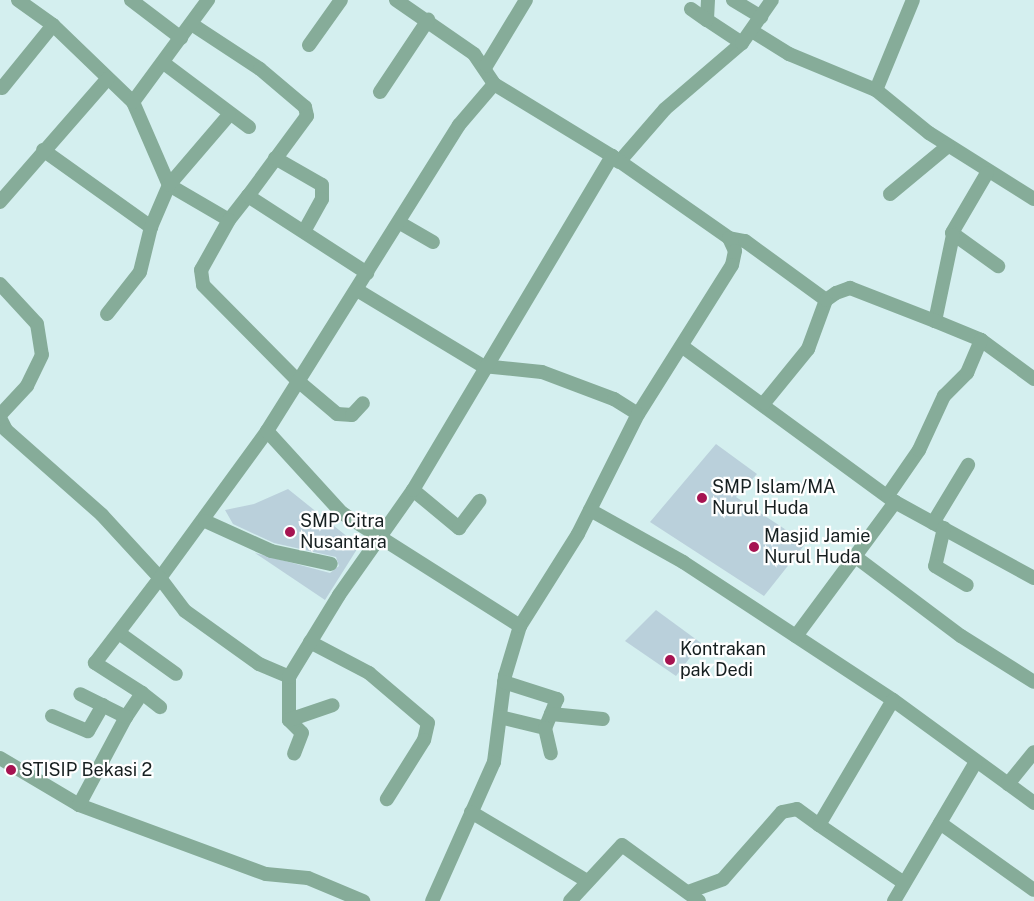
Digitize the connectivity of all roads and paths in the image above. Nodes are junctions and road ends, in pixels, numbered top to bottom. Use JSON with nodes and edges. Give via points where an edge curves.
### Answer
{"nodes":[{"id":1,"x":18,"y":0,"type":"edge"},
{"id":2,"x":131,"y":0,"type":"edge"},
{"id":3,"x":208,"y":0,"type":"edge"},
{"id":4,"x":341,"y":0,"type":"edge"},
{"id":5,"x":396,"y":0,"type":"edge"},
{"id":6,"x":526,"y":0,"type":"edge"},
{"id":7,"x":708,"y":0,"type":"edge"},
{"id":8,"x":733,"y":0,"type":"edge"},
{"id":9,"x":772,"y":0,"type":"edge"},
{"id":10,"x":913,"y":0,"type":"edge"},
{"id":11,"x":691,"y":9,"type":"dead end"},
{"id":12,"x":761,"y":18,"type":"junction"},
{"id":13,"x":428,"y":20,"type":"junction"},
{"id":14,"x":707,"y":20,"type":"junction"},
{"id":15,"x":193,"y":24,"type":"junction"},
{"id":16,"x":53,"y":25,"type":"junction"},
{"id":17,"x":752,"y":31,"type":"junction"},
{"id":18,"x":181,"y":38,"type":"junction"},
{"id":19,"x":742,"y":42,"type":"junction"},
{"id":20,"x":309,"y":45,"type":"dead end"},
{"id":21,"x":165,"y":64,"type":"junction"},
{"id":22,"x":486,"y":66,"type":"junction"},
{"id":23,"x":108,"y":78,"type":"junction"},
{"id":24,"x":494,"y":84,"type":"junction"},
{"id":25,"x":2,"y":88,"type":"dead end"},
{"id":26,"x":876,"y":90,"type":"junction"},
{"id":27,"x":380,"y":92,"type":"dead end"},
{"id":28,"x":133,"y":102,"type":"junction"},
{"id":29,"x":229,"y":116,"type":"junction"},
{"id":30,"x":249,"y":127,"type":"dead end"},
{"id":31,"x":948,"y":146,"type":"junction"},
{"id":32,"x":43,"y":150,"type":"junction"},
{"id":33,"x":275,"y":158,"type":"junction"},
{"id":34,"x":616,"y":159,"type":"junction"},
{"id":35,"x":986,"y":173,"type":"junction"},
{"id":36,"x":169,"y":185,"type":"junction"},
{"id":37,"x":890,"y":194,"type":"dead end"},
{"id":38,"x":248,"y":196,"type":"junction"},
{"id":39,"x":1034,"y":199,"type":"edge"},
{"id":40,"x":0,"y":202,"type":"edge"},
{"id":41,"x":229,"y":220,"type":"junction"},
{"id":42,"x":400,"y":223,"type":"junction"},
{"id":43,"x":151,"y":227,"type":"junction"},
{"id":44,"x":305,"y":230,"type":"junction"},
{"id":45,"x":953,"y":235,"type":"junction"},
{"id":46,"x":729,"y":238,"type":"junction"},
{"id":47,"x":433,"y":242,"type":"dead end"},
{"id":48,"x":998,"y":266,"type":"dead end"},
{"id":49,"x":367,"y":273,"type":"junction"},
{"id":50,"x":0,"y":284,"type":"edge"},
{"id":51,"x":357,"y":290,"type":"junction"},
{"id":52,"x":826,"y":300,"type":"junction"},
{"id":53,"x":108,"y":314,"type":"dead end"},
{"id":54,"x":935,"y":321,"type":"junction"},
{"id":55,"x":981,"y":340,"type":"junction"},
{"id":56,"x":683,"y":347,"type":"junction"},
{"id":57,"x":483,"y":366,"type":"junction"},
{"id":58,"x":1034,"y":378,"type":"edge"},
{"id":59,"x":298,"y":381,"type":"junction"},
{"id":60,"x":764,"y":402,"type":"junction"},
{"id":61,"x":363,"y":403,"type":"dead end"},
{"id":62,"x":638,"y":414,"type":"junction"},
{"id":63,"x":0,"y":415,"type":"edge"},
{"id":64,"x":0,"y":418,"type":"edge"},
{"id":65,"x":267,"y":432,"type":"junction"},
{"id":66,"x":968,"y":465,"type":"dead end"},
{"id":67,"x":413,"y":490,"type":"junction"},
{"id":68,"x":891,"y":499,"type":"junction"},
{"id":69,"x":478,"y":501,"type":"dead end"},
{"id":70,"x":590,"y":510,"type":"junction"},
{"id":71,"x":205,"y":521,"type":"junction"},
{"id":72,"x":939,"y":526,"type":"junction"},
{"id":73,"x":382,"y":538,"type":"junction"},
{"id":74,"x":857,"y":558,"type":"junction"},
{"id":75,"x":331,"y":564,"type":"dead end"},
{"id":76,"x":160,"y":578,"type":"junction"},
{"id":77,"x":1034,"y":578,"type":"edge"},
{"id":78,"x":966,"y":585,"type":"dead end"},
{"id":79,"x":520,"y":626,"type":"junction"},
{"id":80,"x":119,"y":633,"type":"junction"},
{"id":81,"x":796,"y":636,"type":"junction"},
{"id":82,"x":310,"y":642,"type":"junction"},
{"id":83,"x":176,"y":674,"type":"dead end"},
{"id":84,"x":289,"y":677,"type":"junction"},
{"id":85,"x":504,"y":682,"type":"junction"},
{"id":86,"x":1034,"y":682,"type":"edge"},
{"id":87,"x":142,"y":693,"type":"junction"},
{"id":88,"x":80,"y":694,"type":"dead end"},
{"id":89,"x":894,"y":700,"type":"junction"},
{"id":90,"x":103,"y":705,"type":"junction"},
{"id":91,"x":333,"y":705,"type":"dead end"},
{"id":92,"x":160,"y":707,"type":"dead end"},
{"id":93,"x":551,"y":714,"type":"junction"},
{"id":94,"x":52,"y":716,"type":"dead end"},
{"id":95,"x":126,"y":717,"type":"junction"},
{"id":96,"x":500,"y":717,"type":"junction"},
{"id":97,"x":289,"y":720,"type":"junction"},
{"id":98,"x":603,"y":720,"type":"dead end"},
{"id":99,"x":545,"y":728,"type":"junction"},
{"id":100,"x":1034,"y":752,"type":"edge"},
{"id":101,"x":551,"y":753,"type":"dead end"},
{"id":102,"x":294,"y":754,"type":"dead end"},
{"id":103,"x":0,"y":758,"type":"edge"},
{"id":104,"x":976,"y":762,"type":"junction"},
{"id":105,"x":1008,"y":784,"type":"junction"},
{"id":106,"x":387,"y":799,"type":"dead end"},
{"id":107,"x":1034,"y":803,"type":"edge"},
{"id":108,"x":79,"y":805,"type":"junction"},
{"id":109,"x":471,"y":812,"type":"junction"},
{"id":110,"x":940,"y":823,"type":"junction"},
{"id":111,"x":819,"y":825,"type":"junction"},
{"id":112,"x":587,"y":881,"type":"junction"},
{"id":113,"x":904,"y":883,"type":"junction"},
{"id":114,"x":1034,"y":890,"type":"edge"},
{"id":115,"x":693,"y":897,"type":"edge"},
{"id":116,"x":363,"y":901,"type":"edge"},
{"id":117,"x":432,"y":901,"type":"edge"},
{"id":118,"x":570,"y":901,"type":"edge"},
{"id":119,"x":894,"y":901,"type":"edge"}],
"edges":[{"from":1,"to":16,"type":"street"},
{"from":2,"to":18,"type":"street"},
{"from":3,"to":15,"type":"street"},
{"from":4,"to":20,"type":"street"},
{"from":5,"to":13,"type":"street"},
{"from":6,"to":22,"type":"street"},
{"from":7,"to":14,"type":"street"},
{"from":8,"to":12,"type":"street"},
{"from":9,"to":12,"type":"street"},
{"from":10,"to":26,"type":"street"},
{"from":11,"to":14,"type":"street"},
{"from":12,"to":17,"type":"street"},
{"from":13,"to":22,"type":"street"},
{"from":13,"to":27,"type":"street"},
{"from":14,"to":19,"type":"street"},
{"from":15,"to":18,"type":"street"},
{"from":15,"to":33,"type":"street","via":[[260,69],[306,107],[307,116]]},
{"from":16,"to":23,"type":"street"},
{"from":16,"to":25,"type":"street"},
{"from":17,"to":19,"type":"street"},
{"from":17,"to":26,"type":"street","via":[[788,54]]},
{"from":18,"to":21,"type":"street"},
{"from":19,"to":34,"type":"street","via":[[665,109]]},
{"from":21,"to":28,"type":"street"},
{"from":21,"to":29,"type":"street"},
{"from":22,"to":24,"type":"street"},
{"from":23,"to":28,"type":"street"},
{"from":23,"to":32,"type":"street"},
{"from":24,"to":34,"type":"street"},
{"from":24,"to":42,"type":"street","via":[[459,125]]},
{"from":26,"to":31,"type":"street"},
{"from":28,"to":36,"type":"street"},
{"from":29,"to":30,"type":"street"},
{"from":29,"to":36,"type":"street"},
{"from":31,"to":35,"type":"street"},
{"from":31,"to":37,"type":"street"},
{"from":32,"to":40,"type":"street"},
{"from":32,"to":43,"type":"street"},
{"from":33,"to":38,"type":"street"},
{"from":33,"to":44,"type":"street","via":[[322,185],[322,199]]},
{"from":34,"to":46,"type":"street"},
{"from":34,"to":57,"type":"street"},
{"from":35,"to":39,"type":"street"},
{"from":35,"to":45,"type":"street"},
{"from":36,"to":41,"type":"street"},
{"from":36,"to":43,"type":"street"},
{"from":38,"to":41,"type":"street"},
{"from":38,"to":44,"type":"street"},
{"from":41,"to":59,"type":"street","via":[[200,279]]},
{"from":42,"to":47,"type":"street"},
{"from":42,"to":49,"type":"street"},
{"from":43,"to":53,"type":"street","via":[[140,272]]},
{"from":44,"to":49,"type":"street"},
{"from":45,"to":48,"type":"street"},
{"from":45,"to":54,"type":"street"},
{"from":46,"to":52,"type":"street","via":[[745,241]]},
{"from":46,"to":56,"type":"street","via":[[734,261]]},
{"from":49,"to":51,"type":"street"},
{"from":50,"to":63,"type":"street","via":[[37,324],[42,339],[42,355],[27,386]]},
{"from":51,"to":57,"type":"street"},
{"from":51,"to":59,"type":"street"},
{"from":52,"to":54,"type":"street","via":[[850,288]]},
{"from":52,"to":60,"type":"street","via":[[808,349]]},
{"from":54,"to":55,"type":"street"},
{"from":55,"to":58,"type":"street"},
{"from":55,"to":68,"type":"street","via":[[967,373],[944,396]]},
{"from":56,"to":60,"type":"street"},
{"from":56,"to":62,"type":"street"},
{"from":57,"to":62,"type":"street","via":[[542,372],[614,399]]},
{"from":57,"to":67,"type":"street"},
{"from":59,"to":61,"type":"street","via":[[344,416],[352,415]]},
{"from":59,"to":65,"type":"street"},
{"from":60,"to":68,"type":"street"},
{"from":62,"to":70,"type":"street"},
{"from":64,"to":76,"type":"street","via":[[6,430],[102,515]]},
{"from":65,"to":71,"type":"street"},
{"from":65,"to":73,"type":"street","via":[[342,513]]},
{"from":66,"to":72,"type":"street"},
{"from":67,"to":69,"type":"street","via":[[459,528]]},
{"from":67,"to":73,"type":"street"},
{"from":68,"to":72,"type":"street"},
{"from":68,"to":74,"type":"street"},
{"from":70,"to":79,"type":"street"},
{"from":70,"to":81,"type":"street","via":[[683,562]]},
{"from":71,"to":75,"type":"street","via":[[270,551]]},
{"from":71,"to":76,"type":"street"},
{"from":72,"to":77,"type":"street"},
{"from":72,"to":78,"type":"street","via":[[935,566]]},
{"from":73,"to":79,"type":"street"},
{"from":73,"to":82,"type":"street"},
{"from":74,"to":81,"type":"street"},
{"from":74,"to":86,"type":"street","via":[[961,636]]},
{"from":76,"to":80,"type":"street"},
{"from":76,"to":84,"type":"street","via":[[185,611],[259,664]]},
{"from":79,"to":85,"type":"street"},
{"from":80,"to":83,"type":"street"},
{"from":80,"to":87,"type":"street","via":[[95,663]]},
{"from":81,"to":89,"type":"street"},
{"from":82,"to":84,"type":"street"},
{"from":82,"to":106,"type":"street","via":[[370,673],[428,723],[424,740]]},
{"from":84,"to":97,"type":"street"},
{"from":85,"to":93,"type":"street","via":[[555,698]]},
{"from":85,"to":96,"type":"street"},
{"from":87,"to":92,"type":"street"},
{"from":87,"to":95,"type":"street"},
{"from":88,"to":90,"type":"street"},
{"from":89,"to":104,"type":"street"},
{"from":89,"to":111,"type":"street"},
{"from":90,"to":94,"type":"street","via":[[88,731]]},
{"from":90,"to":95,"type":"street"},
{"from":91,"to":97,"type":"street"},
{"from":93,"to":98,"type":"street"},
{"from":93,"to":99,"type":"street"},
{"from":95,"to":108,"type":"street"},
{"from":96,"to":99,"type":"street"},
{"from":96,"to":109,"type":"street","via":[[494,762]]},
{"from":97,"to":102,"type":"street","via":[[302,733]]},
{"from":99,"to":101,"type":"street"},
{"from":100,"to":105,"type":"street"},
{"from":103,"to":108,"type":"street"},
{"from":104,"to":105,"type":"street"},
{"from":104,"to":110,"type":"street"},
{"from":105,"to":107,"type":"street"},
{"from":108,"to":116,"type":"street","via":[[266,874],[308,878]]},
{"from":109,"to":112,"type":"street"},
{"from":109,"to":117,"type":"street"},
{"from":110,"to":113,"type":"street"},
{"from":110,"to":114,"type":"street"},
{"from":111,"to":113,"type":"street"},
{"from":111,"to":115,"type":"street","via":[[797,808],[782,812],[723,879]]},
{"from":112,"to":115,"type":"street","via":[[622,845]]},
{"from":112,"to":118,"type":"street"},
{"from":113,"to":119,"type":"street"}]}
